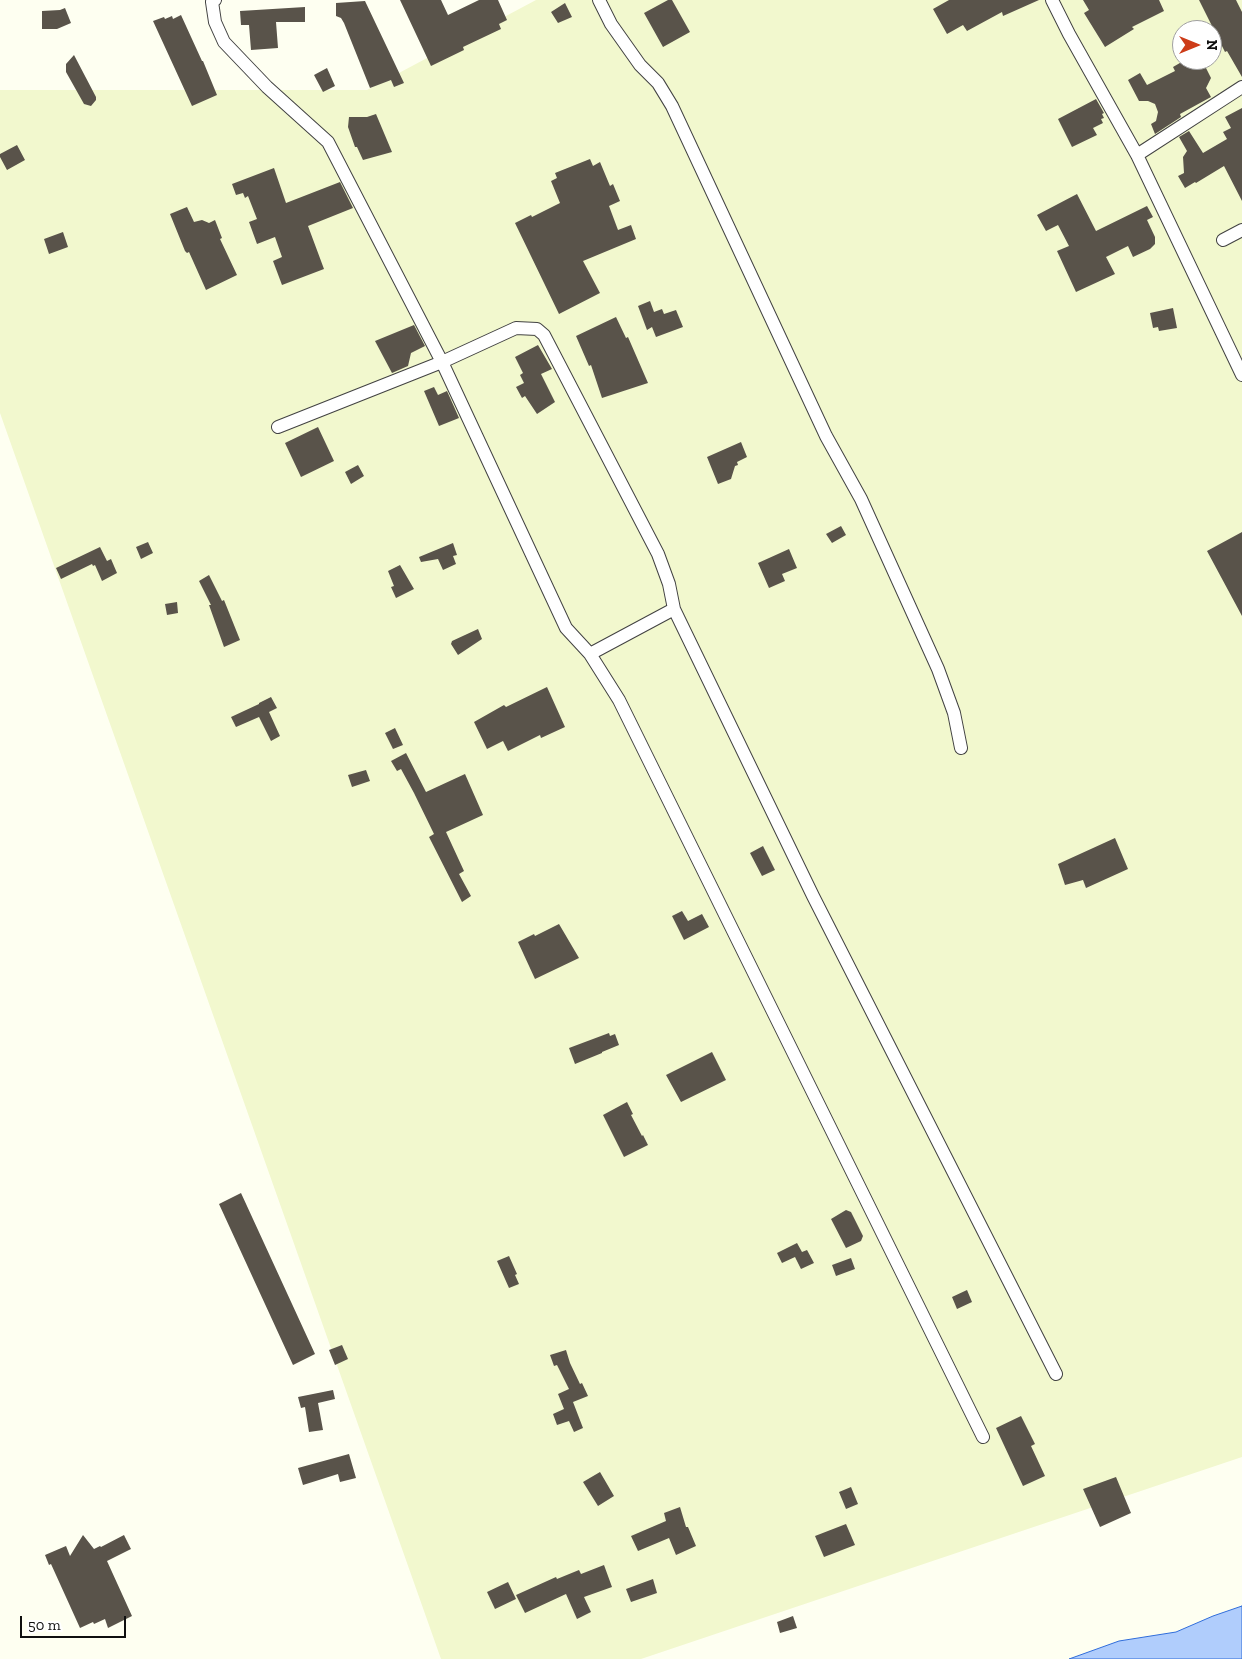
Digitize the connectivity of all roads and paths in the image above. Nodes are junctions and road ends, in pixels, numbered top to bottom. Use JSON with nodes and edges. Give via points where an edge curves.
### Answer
{"nodes":[{"id":1,"x":215,"y":0,"type":"edge"},
{"id":2,"x":599,"y":0,"type":"edge"},
{"id":3,"x":1052,"y":0,"type":"edge"},
{"id":4,"x":1242,"y":87,"type":"edge"},
{"id":5,"x":1137,"y":155,"type":"junction"},
{"id":6,"x":1242,"y":230,"type":"edge"},
{"id":7,"x":1223,"y":240,"type":"dead end"},
{"id":8,"x":442,"y":362,"type":"junction"},
{"id":9,"x":1242,"y":375,"type":"edge"},
{"id":10,"x":278,"y":427,"type":"dead end"},
{"id":11,"x":674,"y":609,"type":"junction"},
{"id":12,"x":590,"y":654,"type":"junction"},
{"id":13,"x":961,"y":748,"type":"dead end"},
{"id":14,"x":1056,"y":1374,"type":"dead end"},
{"id":15,"x":983,"y":1437,"type":"dead end"}],
"edges":[{"from":1,"to":8,"type":"street","via":[[212,2],[215,22],[224,42],[266,87],[328,142]]},
{"from":2,"to":13,"type":"street","via":[[611,24],[672,106],[826,436],[861,499],[934,660],[954,713]]},
{"from":3,"to":5,"type":"street"},
{"from":4,"to":5,"type":"street"},
{"from":5,"to":9,"type":"street"},
{"from":6,"to":7,"type":"street"},
{"from":8,"to":10,"type":"street"},
{"from":8,"to":11,"type":"street","via":[[516,328],[537,329],[544,335],[658,554],[670,584]]},
{"from":8,"to":12,"type":"street","via":[[566,628]]},
{"from":11,"to":12,"type":"street"},
{"from":11,"to":14,"type":"street","via":[[813,896]]},
{"from":12,"to":15,"type":"street","via":[[623,709]]}]}
